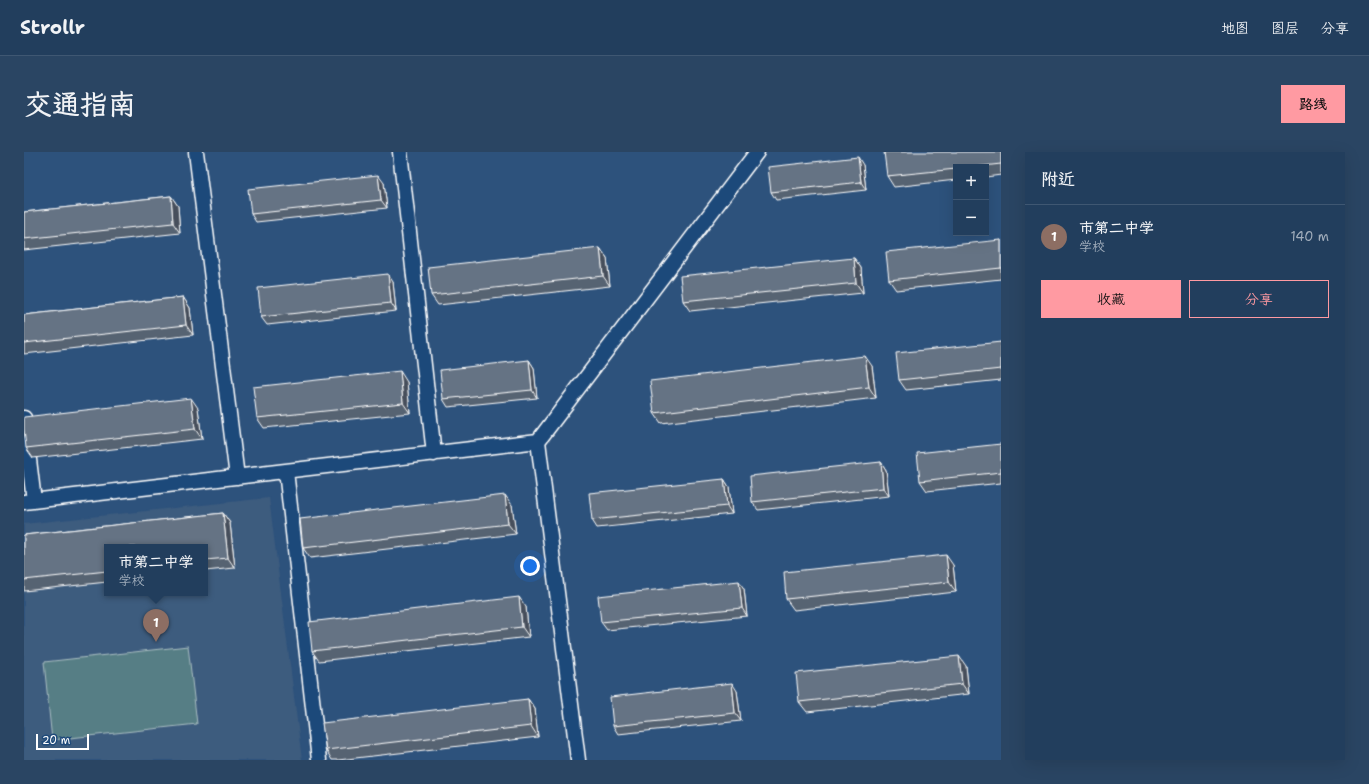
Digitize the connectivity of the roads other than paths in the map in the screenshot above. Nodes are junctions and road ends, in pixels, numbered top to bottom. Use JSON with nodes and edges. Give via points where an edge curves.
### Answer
{"nodes":[{"id":1,"x":196,"y":152,"type":"edge"},
{"id":2,"x":400,"y":152,"type":"edge"},
{"id":3,"x":757,"y":152,"type":"edge"},
{"id":4,"x":24,"y":418,"type":"edge"},
{"id":5,"x":538,"y":441,"type":"junction"},
{"id":6,"x":434,"y":454,"type":"junction"},
{"id":7,"x":286,"y":471,"type":"junction"},
{"id":8,"x":237,"y":477,"type":"junction"},
{"id":9,"x":29,"y":502,"type":"edge"},
{"id":10,"x":318,"y":760,"type":"edge"},
{"id":11,"x":578,"y":760,"type":"edge"}],
"edges":[{"from":1,"to":8,"type":"street"},
{"from":2,"to":6,"type":"street"},
{"from":3,"to":5,"type":"street"},
{"from":4,"to":9,"type":"street"},
{"from":5,"to":6,"type":"street"},
{"from":5,"to":11,"type":"street"},
{"from":6,"to":7,"type":"street"},
{"from":7,"to":8,"type":"street"},
{"from":7,"to":10,"type":"street"},
{"from":8,"to":9,"type":"street"}]}
